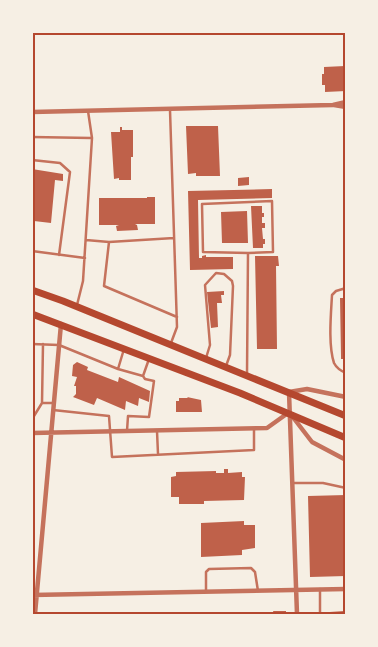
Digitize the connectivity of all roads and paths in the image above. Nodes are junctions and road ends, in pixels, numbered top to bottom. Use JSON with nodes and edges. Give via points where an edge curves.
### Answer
{"nodes":[{"id":1,"x":346,"y":102,"type":"edge"},
{"id":2,"x":333,"y":105,"type":"junction"},
{"id":3,"x":346,"y":107,"type":"edge"},
{"id":4,"x":170,"y":108,"type":"junction"},
{"id":5,"x":88,"y":110,"type":"junction"},
{"id":6,"x":32,"y":112,"type":"edge"},
{"id":7,"x":32,"y":138,"type":"edge"},
{"id":8,"x":92,"y":138,"type":"junction"},
{"id":9,"x":32,"y":160,"type":"edge"},
{"id":10,"x":174,"y":238,"type":"junction"},
{"id":11,"x":86,"y":240,"type":"junction"},
{"id":12,"x":108,"y":242,"type":"junction"},
{"id":13,"x":32,"y":251,"type":"edge"},
{"id":14,"x":248,"y":253,"type":"junction"},
{"id":15,"x":59,"y":254,"type":"junction"},
{"id":16,"x":85,"y":258,"type":"junction"},
{"id":17,"x":32,"y":286,"type":"edge"},
{"id":18,"x":346,"y":288,"type":"edge"},
{"id":19,"x":32,"y":290,"type":"edge"},
{"id":20,"x":50,"y":296,"type":"junction"},
{"id":21,"x":77,"y":306,"type":"junction"},
{"id":22,"x":32,"y":314,"type":"edge"},
{"id":23,"x":177,"y":317,"type":"junction"},
{"id":24,"x":61,"y":324,"type":"junction"},
{"id":25,"x":32,"y":344,"type":"edge"},
{"id":26,"x":43,"y":344,"type":"junction"},
{"id":27,"x":170,"y":344,"type":"junction"},
{"id":28,"x":59,"y":345,"type":"junction"},
{"id":29,"x":124,"y":348,"type":"junction"},
{"id":30,"x":149,"y":358,"type":"junction"},
{"id":31,"x":205,"y":359,"type":"junction"},
{"id":32,"x":225,"y":367,"type":"junction"},
{"id":33,"x":118,"y":369,"type":"junction"},
{"id":34,"x":346,"y":372,"type":"edge"},
{"id":35,"x":143,"y":376,"type":"junction"},
{"id":36,"x":247,"y":376,"type":"junction"},
{"id":37,"x":288,"y":392,"type":"junction"},
{"id":38,"x":346,"y":397,"type":"edge"},
{"id":39,"x":42,"y":403,"type":"junction"},
{"id":40,"x":54,"y":403,"type":"junction"},
{"id":41,"x":53,"y":410,"type":"junction"},
{"id":42,"x":289,"y":412,"type":"junction"},
{"id":43,"x":32,"y":416,"type":"edge"},
{"id":44,"x":346,"y":416,"type":"edge"},
{"id":45,"x":254,"y":428,"type":"junction"},
{"id":46,"x":110,"y":431,"type":"junction"},
{"id":47,"x":127,"y":431,"type":"junction"},
{"id":48,"x":157,"y":431,"type":"junction"},
{"id":49,"x":51,"y":432,"type":"junction"},
{"id":50,"x":32,"y":433,"type":"edge"},
{"id":51,"x":346,"y":438,"type":"edge"},
{"id":52,"x":158,"y":455,"type":"junction"},
{"id":53,"x":346,"y":460,"type":"edge"},
{"id":54,"x":292,"y":483,"type":"junction"},
{"id":55,"x":346,"y":488,"type":"edge"},
{"id":56,"x":320,"y":589,"type":"junction"},
{"id":57,"x":346,"y":589,"type":"edge"},
{"id":58,"x":297,"y":590,"type":"junction"},
{"id":59,"x":258,"y":591,"type":"junction"},
{"id":60,"x":206,"y":592,"type":"junction"},
{"id":61,"x":34,"y":595,"type":"edge"},
{"id":62,"x":346,"y":612,"type":"edge"},
{"id":63,"x":35,"y":614,"type":"edge"},
{"id":64,"x":297,"y":614,"type":"edge"},
{"id":65,"x":320,"y":614,"type":"edge"}],
"edges":[{"from":1,"to":2,"type":"street"},
{"from":2,"to":3,"type":"street"},
{"from":2,"to":4,"type":"street"},
{"from":4,"to":5,"type":"street"},
{"from":4,"to":10,"type":"lane"},
{"from":5,"to":6,"type":"street"},
{"from":5,"to":8,"type":"lane"},
{"from":7,"to":8,"type":"lane"},
{"from":8,"to":11,"type":"lane"},
{"from":9,"to":15,"type":"lane","via":[[60,163],[70,172]]},
{"from":10,"to":12,"type":"lane"},
{"from":10,"to":23,"type":"lane"},
{"from":11,"to":12,"type":"lane"},
{"from":11,"to":16,"type":"lane"},
{"from":12,"to":23,"type":"lane","via":[[104,286]]},
{"from":13,"to":15,"type":"lane"},
{"from":14,"to":14,"type":"lane","via":[[274,252],[272,201],[202,204],[203,252]]},
{"from":14,"to":36,"type":"lane"},
{"from":15,"to":16,"type":"lane"},
{"from":16,"to":21,"type":"lane"},
{"from":17,"to":20,"type":"main road"},
{"from":18,"to":34,"type":"lane","via":[[336,290],[332,295],[331,336],[334,364]]},
{"from":19,"to":20,"type":"main road"},
{"from":20,"to":21,"type":"main road"},
{"from":21,"to":27,"type":"main road"},
{"from":22,"to":24,"type":"main road"},
{"from":23,"to":27,"type":"lane","via":[[177,327]]},
{"from":24,"to":28,"type":"street"},
{"from":24,"to":29,"type":"main road"},
{"from":25,"to":26,"type":"lane"},
{"from":26,"to":28,"type":"lane"},
{"from":26,"to":39,"type":"lane"},
{"from":27,"to":31,"type":"main road"},
{"from":28,"to":33,"type":"lane"},
{"from":28,"to":40,"type":"street"},
{"from":29,"to":30,"type":"main road"},
{"from":29,"to":33,"type":"lane"},
{"from":30,"to":35,"type":"lane"},
{"from":30,"to":42,"type":"main road"},
{"from":31,"to":32,"type":"main road"},
{"from":31,"to":32,"type":"lane","via":[[210,345],[205,285],[216,273],[224,274],[233,286],[230,355]]},
{"from":32,"to":36,"type":"main road"},
{"from":33,"to":35,"type":"lane"},
{"from":35,"to":47,"type":"lane","via":[[154,381],[149,417],[128,416]]},
{"from":36,"to":37,"type":"main road"},
{"from":37,"to":38,"type":"street","via":[[307,390]]},
{"from":37,"to":42,"type":"street"},
{"from":37,"to":44,"type":"main road"},
{"from":39,"to":40,"type":"lane"},
{"from":39,"to":43,"type":"lane"},
{"from":40,"to":41,"type":"street"},
{"from":41,"to":46,"type":"lane","via":[[109,416]]},
{"from":41,"to":49,"type":"street"},
{"from":42,"to":45,"type":"street","via":[[267,428]]},
{"from":42,"to":51,"type":"main road"},
{"from":42,"to":53,"type":"street","via":[[312,442]]},
{"from":42,"to":54,"type":"street"},
{"from":45,"to":48,"type":"street"},
{"from":45,"to":52,"type":"lane","via":[[254,450]]},
{"from":46,"to":47,"type":"street"},
{"from":46,"to":49,"type":"street"},
{"from":46,"to":52,"type":"lane","via":[[112,457]]},
{"from":47,"to":48,"type":"street"},
{"from":48,"to":52,"type":"lane"},
{"from":49,"to":50,"type":"street"},
{"from":49,"to":61,"type":"street"},
{"from":54,"to":55,"type":"lane","via":[[323,483]]},
{"from":54,"to":58,"type":"street"},
{"from":56,"to":57,"type":"street"},
{"from":56,"to":58,"type":"street"},
{"from":56,"to":65,"type":"lane"},
{"from":58,"to":59,"type":"street"},
{"from":58,"to":64,"type":"street"},
{"from":59,"to":60,"type":"street"},
{"from":59,"to":60,"type":"lane","via":[[256,572],[251,568],[209,569],[206,572]]},
{"from":60,"to":61,"type":"street"},
{"from":61,"to":63,"type":"street"},
{"from":62,"to":65,"type":"lane"}]}
